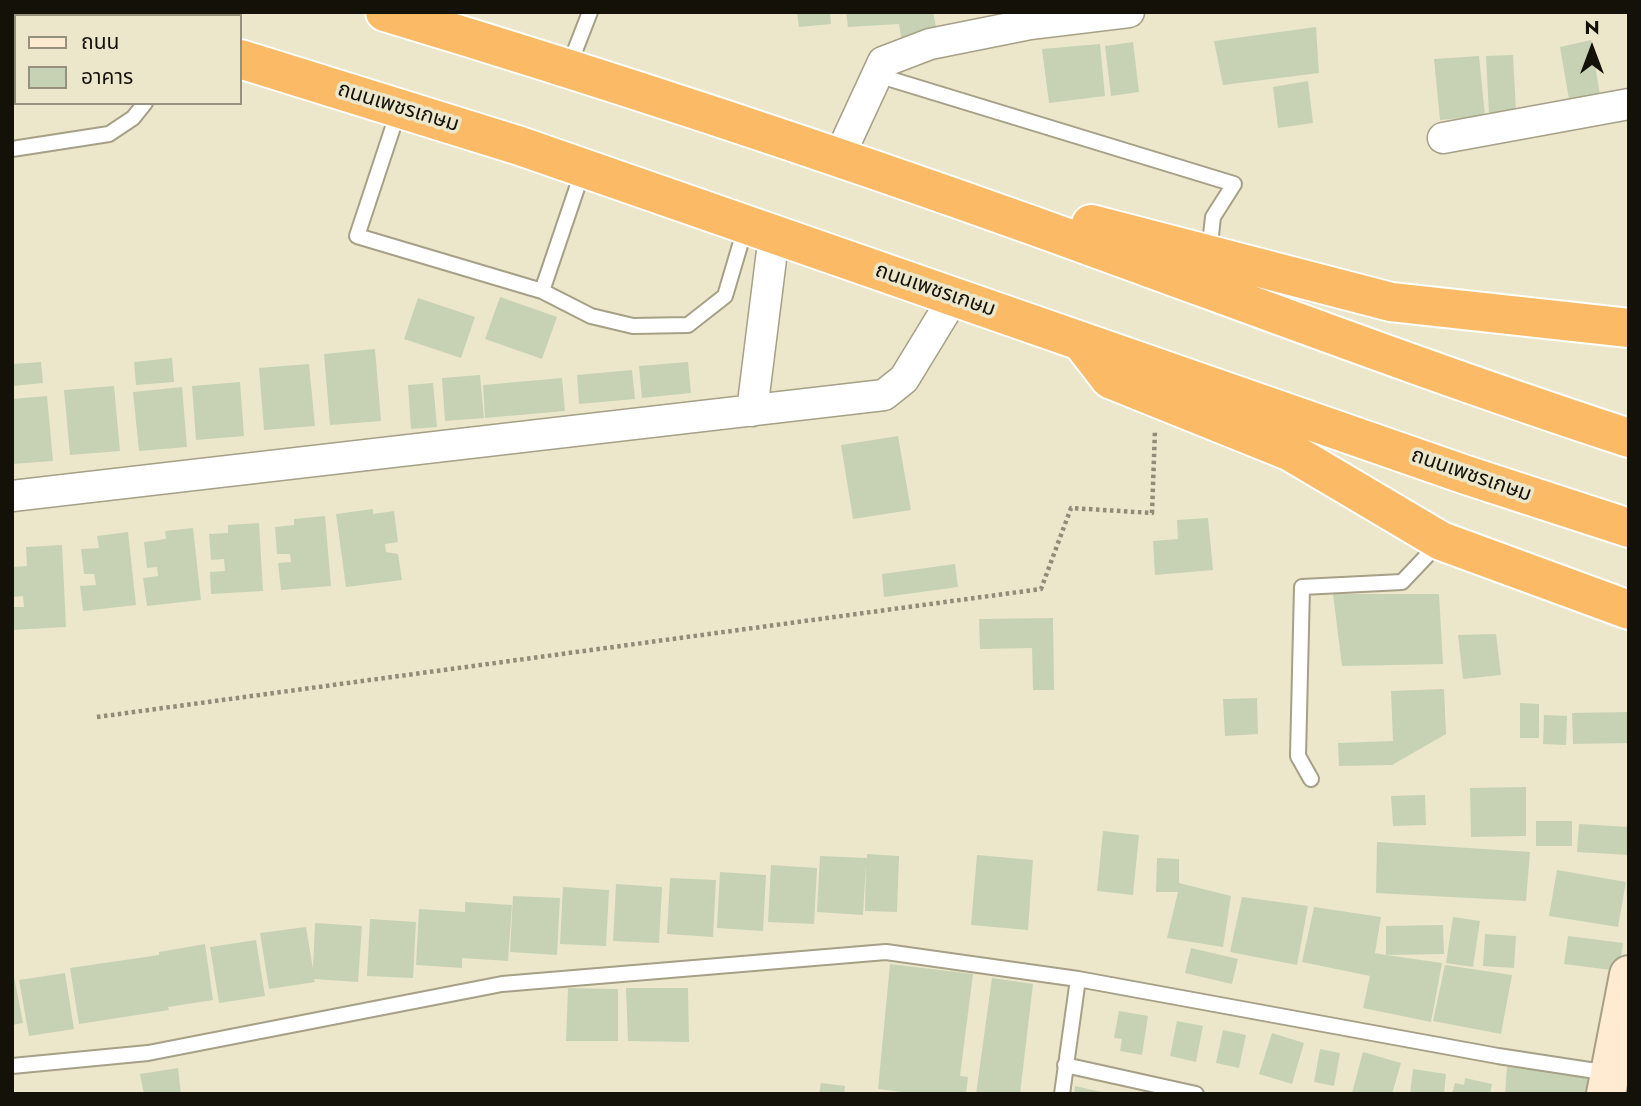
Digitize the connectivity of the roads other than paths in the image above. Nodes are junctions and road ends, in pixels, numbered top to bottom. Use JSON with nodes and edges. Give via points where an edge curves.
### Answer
{"nodes":[{"id":1,"x":385,"y":12,"type":"edge"},
{"id":2,"x":590,"y":12,"type":"edge"},
{"id":3,"x":1129,"y":12,"type":"edge"},
{"id":4,"x":242,"y":60,"type":"edge"},
{"id":5,"x":569,"y":67,"type":"junction"},
{"id":6,"x":877,"y":75,"type":"junction"},
{"id":7,"x":1629,"y":104,"type":"edge"},
{"id":8,"x":144,"y":105,"type":"edge"},
{"id":9,"x":399,"y":109,"type":"junction"},
{"id":10,"x":1443,"y":138,"type":"dead end"},
{"id":11,"x":12,"y":149,"type":"edge"},
{"id":12,"x":839,"y":157,"type":"junction"},
{"id":13,"x":584,"y":168,"type":"junction"},
{"id":14,"x":1037,"y":227,"type":"junction"},
{"id":15,"x":760,"y":230,"type":"junction"},
{"id":16,"x":1209,"y":254,"type":"junction"},
{"id":17,"x":542,"y":291,"type":"junction"},
{"id":18,"x":954,"y":297,"type":"junction"},
{"id":19,"x":1629,"y":328,"type":"edge"},
{"id":20,"x":1081,"y":341,"type":"junction"},
{"id":21,"x":752,"y":411,"type":"junction"},
{"id":22,"x":1629,"y":438,"type":"edge"},
{"id":23,"x":12,"y":496,"type":"edge"},
{"id":24,"x":1629,"y":528,"type":"edge"},
{"id":25,"x":1441,"y":541,"type":"junction"},
{"id":26,"x":1629,"y":610,"type":"edge"},
{"id":27,"x":1311,"y":779,"type":"dead end"},
{"id":28,"x":1629,"y":975,"type":"edge"},
{"id":29,"x":1079,"y":979,"type":"junction"},
{"id":30,"x":1065,"y":1065,"type":"junction"},
{"id":31,"x":12,"y":1066,"type":"edge"},
{"id":32,"x":1608,"y":1084,"type":"edge"},
{"id":33,"x":1062,"y":1094,"type":"edge"},
{"id":34,"x":1196,"y":1094,"type":"edge"}],
"edges":[{"from":1,"to":5,"type":"highway"},
{"from":2,"to":5,"type":"lane"},
{"from":3,"to":6,"type":"street","via":[[1030,24],[930,44],[883,62]]},
{"from":4,"to":9,"type":"highway","name":"ถนนเพชรเกษม"},
{"from":5,"to":12,"type":"highway"},
{"from":6,"to":12,"type":"street"},
{"from":6,"to":16,"type":"lane","via":[[1234,184],[1213,217]]},
{"from":7,"to":10,"type":"street"},
{"from":8,"to":11,"type":"lane","via":[[134,118],[109,134]]},
{"from":9,"to":13,"type":"highway","name":"ถนนเพชรเกษม"},
{"from":9,"to":17,"type":"lane","via":[[357,236]]},
{"from":12,"to":14,"type":"highway"},
{"from":13,"to":15,"type":"highway","name":"ถนนเพชรเกษม"},
{"from":13,"to":17,"type":"lane"},
{"from":14,"to":16,"type":"highway","via":[[1084,222]]},
{"from":14,"to":22,"type":"highway","via":[[1503,397]]},
{"from":15,"to":17,"type":"lane","via":[[725,296],[688,325],[633,326],[601,319]]},
{"from":15,"to":18,"type":"highway","name":"ถนนเพชรเกษม"},
{"from":15,"to":21,"type":"street"},
{"from":16,"to":19,"type":"highway","via":[[1391,302]]},
{"from":18,"to":20,"type":"highway","name":"ถนนเพชรเกษม"},
{"from":18,"to":21,"type":"street","via":[[904,379],[884,395]]},
{"from":20,"to":24,"type":"highway","name":"ถนนเพชรเกษม"},
{"from":20,"to":25,"type":"highway","via":[[1110,379],[1289,451]]},
{"from":21,"to":23,"type":"street"},
{"from":25,"to":26,"type":"highway"},
{"from":25,"to":27,"type":"lane","via":[[1402,582],[1302,587],[1298,756]]},
{"from":28,"to":32,"type":"street"},
{"from":29,"to":30,"type":"lane"},
{"from":29,"to":31,"type":"lane","via":[[873,953],[502,984],[148,1053]]},
{"from":29,"to":32,"type":"lane","via":[[1498,1056]]},
{"from":30,"to":33,"type":"lane"},
{"from":30,"to":34,"type":"lane"}]}
